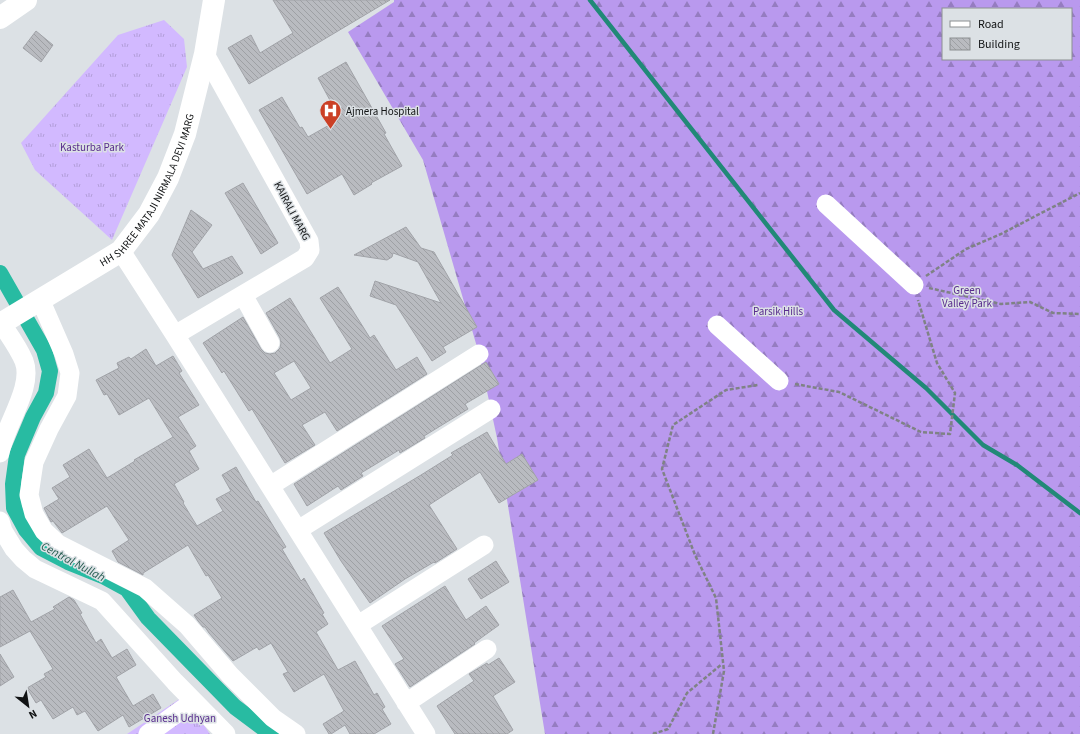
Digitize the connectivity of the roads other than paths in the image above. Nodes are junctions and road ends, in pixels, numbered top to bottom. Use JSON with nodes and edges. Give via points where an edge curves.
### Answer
{"nodes":[{"id":1,"x":26,"y":0,"type":"edge"},
{"id":2,"x":214,"y":0,"type":"edge"},
{"id":3,"x":0,"y":18,"type":"edge"},
{"id":4,"x":205,"y":54,"type":"junction"},
{"id":5,"x":826,"y":204,"type":"dead end"},
{"id":6,"x":121,"y":251,"type":"junction"},
{"id":7,"x":914,"y":285,"type":"road end"},
{"id":8,"x":243,"y":295,"type":"junction"},
{"id":9,"x":37,"y":301,"type":"junction"},
{"id":10,"x":2,"y":322,"type":"edge"},
{"id":11,"x":717,"y":325,"type":"dead end"},
{"id":12,"x":175,"y":335,"type":"junction"},
{"id":13,"x":270,"y":343,"type":"dead end"},
{"id":14,"x":479,"y":354,"type":"dead end"},
{"id":15,"x":779,"y":382,"type":"road end"},
{"id":16,"x":491,"y":409,"type":"dead end"},
{"id":17,"x":0,"y":453,"type":"edge"},
{"id":18,"x":270,"y":486,"type":"junction"},
{"id":19,"x":1,"y":529,"type":"edge"},
{"id":20,"x":298,"y":530,"type":"junction"},
{"id":21,"x":484,"y":545,"type":"dead end"},
{"id":22,"x":358,"y":626,"type":"junction"},
{"id":23,"x":487,"y":649,"type":"dead end"},
{"id":24,"x":194,"y":701,"type":"junction"},
{"id":25,"x":406,"y":703,"type":"junction"},
{"id":26,"x":148,"y":734,"type":"edge"},
{"id":27,"x":226,"y":734,"type":"edge"},
{"id":28,"x":296,"y":734,"type":"edge"},
{"id":29,"x":426,"y":734,"type":"edge"}],
"edges":[{"from":1,"to":3,"type":"main road"},
{"from":2,"to":4,"type":"main road","name":"HH SHREE MATAJI NIRMALA DEVI MARG"},
{"from":4,"to":6,"type":"main road","name":"HH SHREE MATAJI NIRMALA DEVI MARG","via":[[184,134],[168,178],[149,214]]},
{"from":4,"to":8,"type":"street","name":"KAIRALI MARG","via":[[309,241],[310,250],[305,258]]},
{"from":5,"to":7,"type":"street"},
{"from":6,"to":9,"type":"main road","name":"HH SHREE MATAJI NIRMALA DEVI MARG"},
{"from":6,"to":12,"type":"street"},
{"from":8,"to":12,"type":"street","name":"KAIRALI MARG"},
{"from":8,"to":13,"type":"street"},
{"from":9,"to":10,"type":"main road","name":"HH SHREE MATAJI NIRMALA DEVI MARG"},
{"from":9,"to":28,"type":"street","via":[[64,354],[70,373],[67,396],[34,462],[29,495],[34,514],[44,531],[58,544],[145,588],[187,625],[230,675],[273,718]]},
{"from":10,"to":17,"type":"street","via":[[24,361],[26,374]]},
{"from":11,"to":15,"type":"street"},
{"from":12,"to":18,"type":"street"},
{"from":14,"to":18,"type":"street"},
{"from":16,"to":20,"type":"street"},
{"from":18,"to":20,"type":"street"},
{"from":19,"to":24,"type":"street","via":[[24,560],[35,569],[102,601]]},
{"from":20,"to":22,"type":"street"},
{"from":21,"to":22,"type":"street"},
{"from":22,"to":25,"type":"street"},
{"from":23,"to":25,"type":"street"},
{"from":24,"to":26,"type":"street"},
{"from":24,"to":27,"type":"street"},
{"from":25,"to":29,"type":"street"}]}
